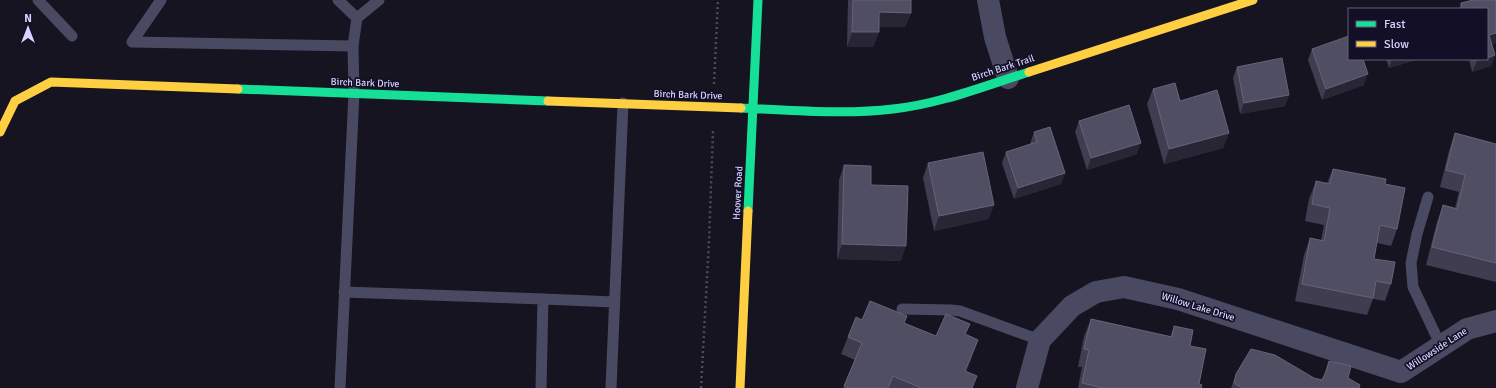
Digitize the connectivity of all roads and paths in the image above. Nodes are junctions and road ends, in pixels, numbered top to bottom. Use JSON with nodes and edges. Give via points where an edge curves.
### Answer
{"nodes":[{"id":1,"x":38,"y":0,"type":"edge"},
{"id":2,"x":161,"y":0,"type":"edge"},
{"id":3,"x":338,"y":0,"type":"edge"},
{"id":4,"x":379,"y":0,"type":"edge"},
{"id":5,"x":718,"y":0,"type":"edge"},
{"id":6,"x":758,"y":0,"type":"edge"},
{"id":7,"x":988,"y":0,"type":"edge"},
{"id":8,"x":1252,"y":0,"type":"edge"},
{"id":9,"x":357,"y":18,"type":"junction"},
{"id":10,"x":72,"y":36,"type":"dead end"},
{"id":11,"x":353,"y":46,"type":"junction"},
{"id":12,"x":1008,"y":78,"type":"junction"},
{"id":13,"x":354,"y":93,"type":"junction"},
{"id":14,"x":623,"y":103,"type":"junction"},
{"id":15,"x":714,"y":107,"type":"junction"},
{"id":16,"x":753,"y":108,"type":"junction"},
{"id":17,"x":0,"y":132,"type":"edge"},
{"id":18,"x":1428,"y":197,"type":"dead end"},
{"id":19,"x":344,"y":292,"type":"junction"},
{"id":20,"x":544,"y":299,"type":"junction"},
{"id":21,"x":614,"y":302,"type":"junction"},
{"id":22,"x":902,"y":309,"type":"dead end"},
{"id":23,"x":1496,"y":321,"type":"edge"},
{"id":24,"x":1040,"y":340,"type":"junction"},
{"id":25,"x":1440,"y":346,"type":"junction"},
{"id":26,"x":1399,"y":380,"type":"edge"},
{"id":27,"x":340,"y":388,"type":"edge"},
{"id":28,"x":541,"y":388,"type":"edge"},
{"id":29,"x":611,"y":388,"type":"edge"},
{"id":30,"x":701,"y":388,"type":"edge"},
{"id":31,"x":740,"y":388,"type":"edge"},
{"id":32,"x":1027,"y":388,"type":"edge"}],
"edges":[{"from":1,"to":10,"type":"lane"},
{"from":2,"to":11,"type":"lane","via":[[132,42]]},
{"from":3,"to":9,"type":"lane"},
{"from":4,"to":9,"type":"lane"},
{"from":5,"to":15,"type":"path"},
{"from":6,"to":16,"type":"street","name":"Hoover Road"},
{"from":7,"to":12,"type":"street","via":[[995,37]]},
{"from":8,"to":12,"type":"street","name":"Birch Bark Trail"},
{"from":9,"to":11,"type":"lane"},
{"from":11,"to":13,"type":"lane"},
{"from":12,"to":16,"type":"street","name":"Birch Bark Trail","via":[[934,102],[894,110],[854,112]]},
{"from":13,"to":14,"type":"street","name":"Birch Bark Drive"},
{"from":13,"to":17,"type":"street","name":"Birch Bark Drive","via":[[51,82],[15,101]]},
{"from":13,"to":19,"type":"lane"},
{"from":14,"to":15,"type":"street","name":"Birch Bark Drive"},
{"from":14,"to":21,"type":"lane"},
{"from":15,"to":16,"type":"street","name":"Birch Bark Drive"},
{"from":15,"to":30,"type":"path"},
{"from":16,"to":31,"type":"street","name":"Hoover Road"},
{"from":18,"to":25,"type":"lane","via":[[1411,262],[1413,287]]},
{"from":19,"to":20,"type":"lane"},
{"from":19,"to":27,"type":"lane"},
{"from":20,"to":21,"type":"lane"},
{"from":20,"to":28,"type":"lane"},
{"from":21,"to":29,"type":"lane"},
{"from":22,"to":24,"type":"lane","via":[[960,311]]},
{"from":23,"to":25,"type":"street","name":"Willowside Lane","via":[[1467,329]]},
{"from":24,"to":26,"type":"street","name":"Willow Lake Drive","via":[[1072,306],[1096,292],[1124,287],[1178,299]]},
{"from":24,"to":32,"type":"street","name":"Willow Lake Drive"},
{"from":25,"to":26,"type":"street","name":"Willowside Lane"}]}
